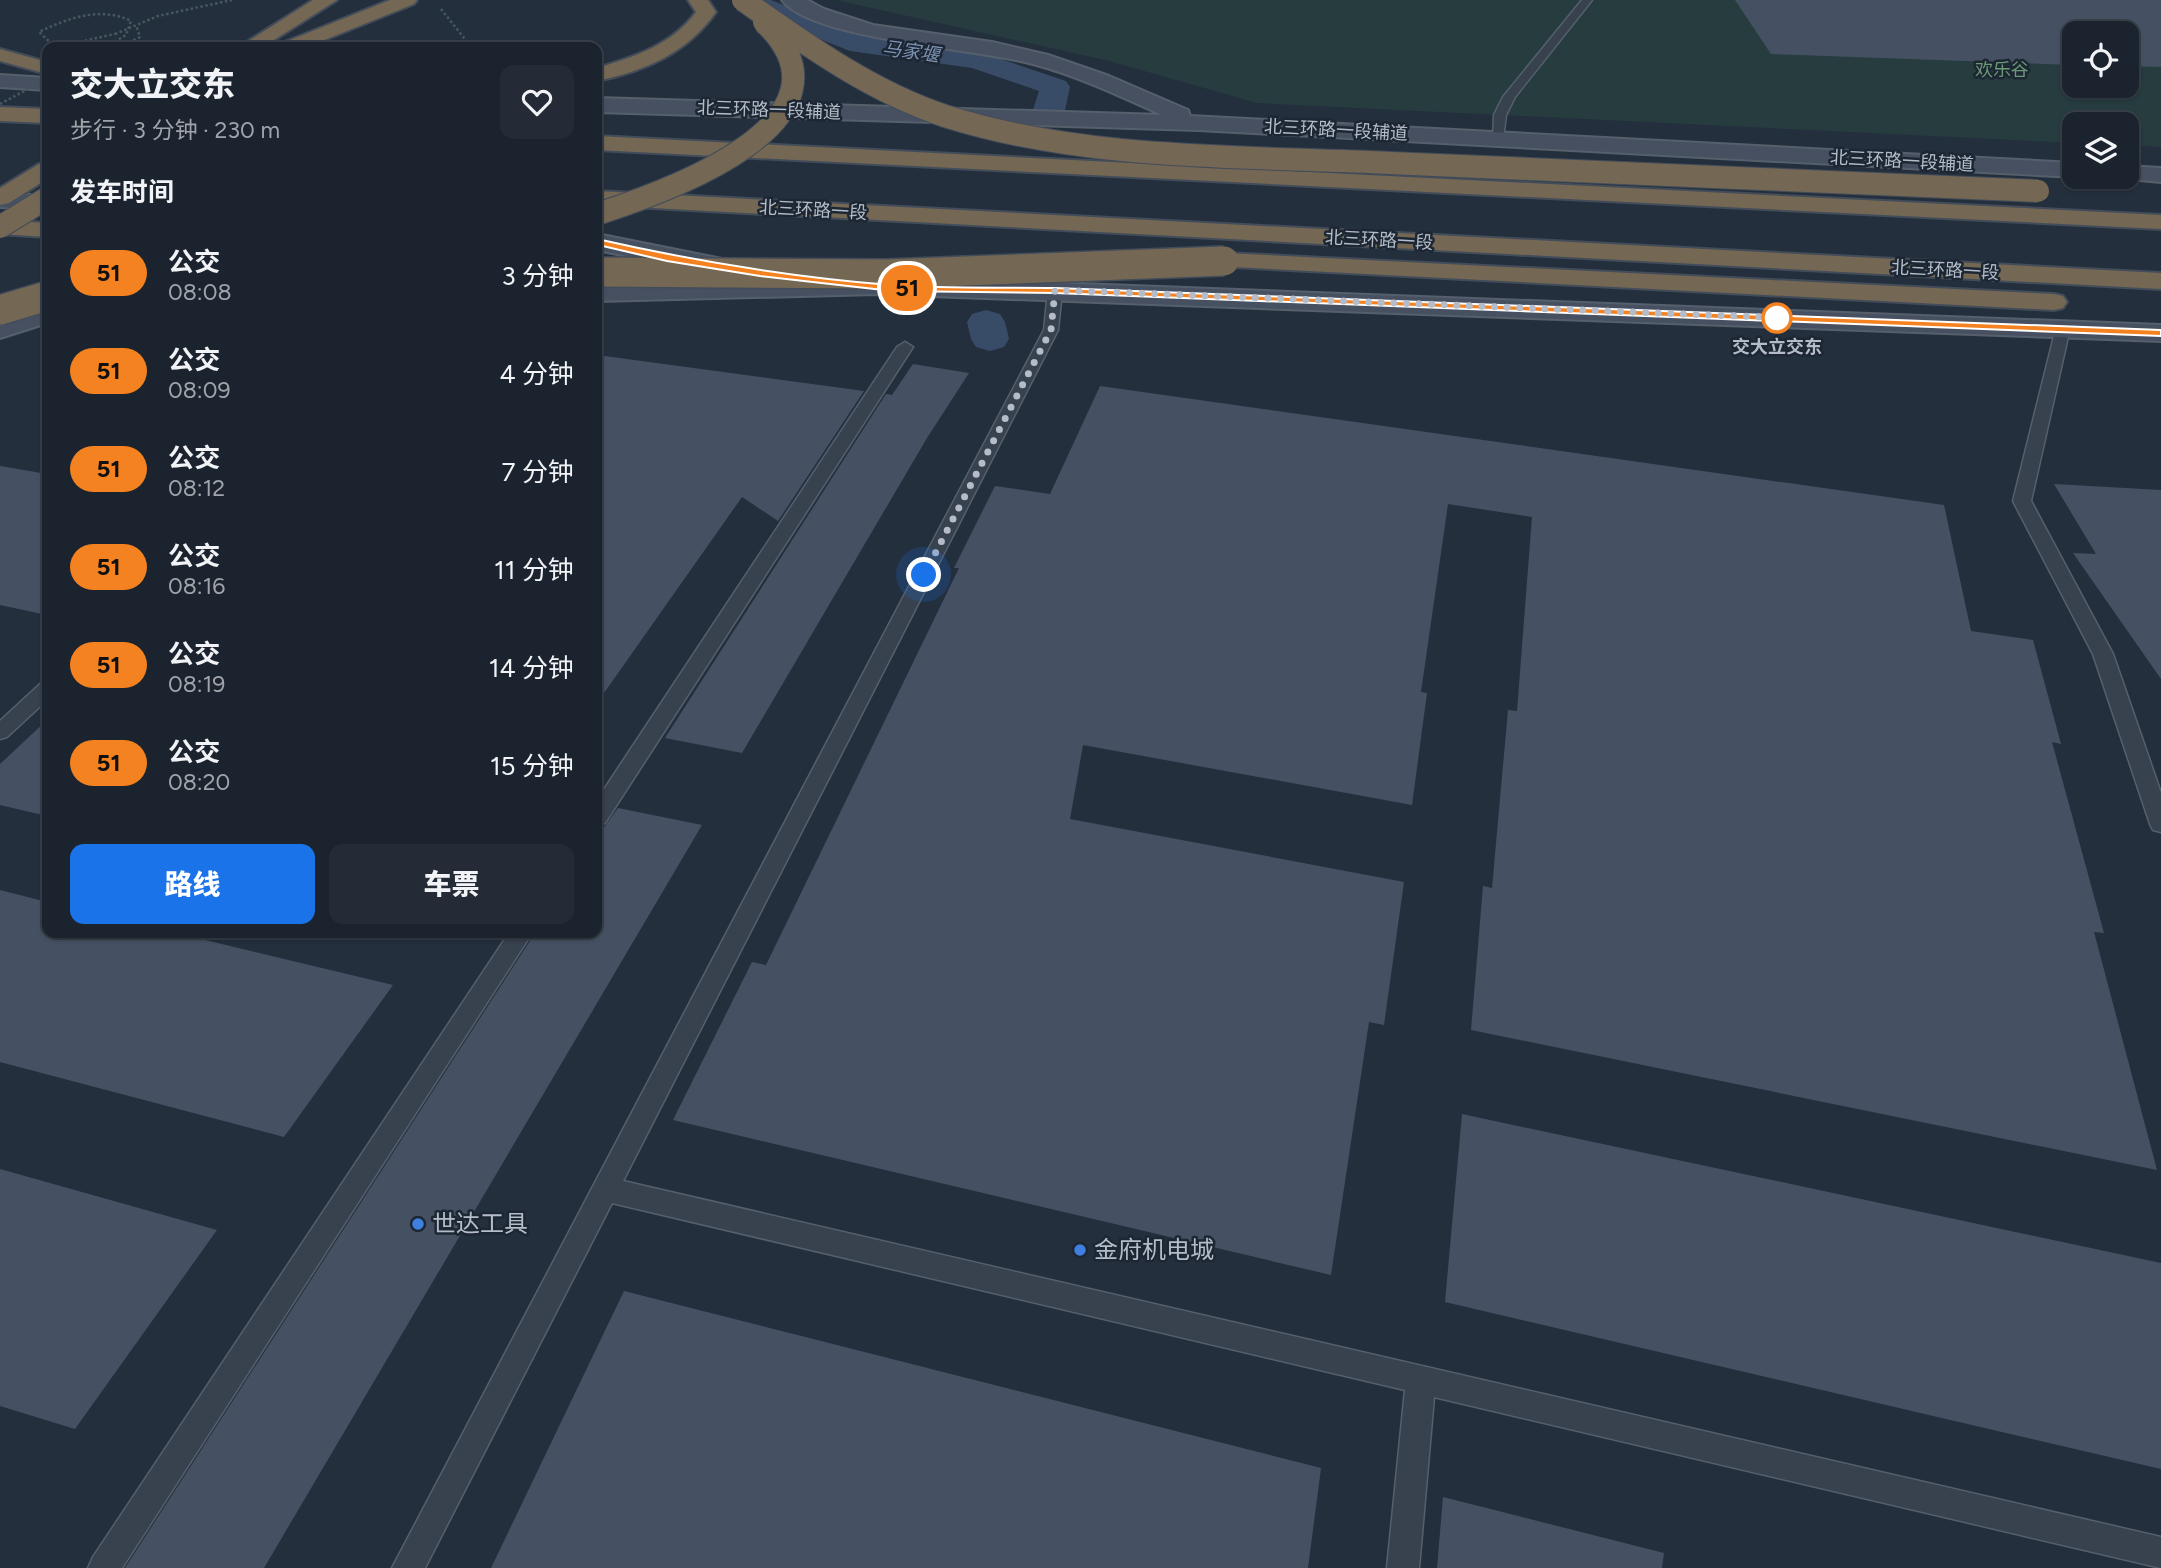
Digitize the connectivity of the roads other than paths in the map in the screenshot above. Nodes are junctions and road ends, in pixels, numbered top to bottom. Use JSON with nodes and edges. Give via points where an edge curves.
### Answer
{"nodes":[{"id":1,"x":293,"y":0,"type":"edge"},
{"id":2,"x":327,"y":0,"type":"edge"},
{"id":3,"x":367,"y":0,"type":"edge"},
{"id":4,"x":407,"y":0,"type":"edge"},
{"id":5,"x":698,"y":0,"type":"edge"},
{"id":6,"x":742,"y":0,"type":"edge"},
{"id":7,"x":792,"y":0,"type":"edge"},
{"id":8,"x":1587,"y":0,"type":"edge"},
{"id":9,"x":256,"y":42,"type":"edge"},
{"id":10,"x":257,"y":42,"type":"edge"},
{"id":11,"x":299,"y":42,"type":"edge"},
{"id":12,"x":303,"y":42,"type":"edge"},
{"id":13,"x":0,"y":55,"type":"edge"},
{"id":14,"x":42,"y":67,"type":"edge"},
{"id":15,"x":602,"y":74,"type":"edge"},
{"id":16,"x":0,"y":81,"type":"edge"},
{"id":17,"x":42,"y":81,"type":"edge"},
{"id":18,"x":602,"y":105,"type":"edge"},
{"id":19,"x":0,"y":114,"type":"edge"},
{"id":20,"x":42,"y":116,"type":"edge"},
{"id":21,"x":1198,"y":123,"type":"junction"},
{"id":22,"x":1497,"y":139,"type":"junction"},
{"id":23,"x":602,"y":143,"type":"edge"},
{"id":24,"x":12,"y":167,"type":"dead end"},
{"id":25,"x":42,"y":169,"type":"edge"},
{"id":26,"x":42,"y":173,"type":"edge"},
{"id":27,"x":2161,"y":175,"type":"edge"},
{"id":28,"x":2062,"y":180,"type":"edge"},
{"id":29,"x":2139,"y":183,"type":"edge"},
{"id":30,"x":2062,"y":185,"type":"edge"},
{"id":31,"x":602,"y":198,"type":"edge"},
{"id":32,"x":6,"y":199,"type":"edge"},
{"id":33,"x":42,"y":200,"type":"edge"},
{"id":34,"x":42,"y":203,"type":"edge"},
{"id":35,"x":602,"y":212,"type":"edge"},
{"id":36,"x":2161,"y":222,"type":"edge"},
{"id":37,"x":0,"y":227,"type":"edge"},
{"id":38,"x":42,"y":230,"type":"edge"},
{"id":39,"x":602,"y":243,"type":"edge"},
{"id":40,"x":602,"y":251,"type":"edge"},
{"id":41,"x":1224,"y":261,"type":"junction"},
{"id":42,"x":602,"y":272,"type":"edge"},
{"id":43,"x":2161,"y":281,"type":"edge"},
{"id":44,"x":892,"y":288,"type":"junction"},
{"id":45,"x":1055,"y":290,"type":"junction"},
{"id":46,"x":602,"y":293,"type":"edge"},
{"id":47,"x":42,"y":297,"type":"edge"},
{"id":48,"x":2079,"y":303,"type":"dead end"},
{"id":49,"x":0,"y":310,"type":"edge"},
{"id":50,"x":42,"y":316,"type":"edge"},
{"id":51,"x":2063,"y":328,"type":"junction"},
{"id":52,"x":0,"y":330,"type":"edge"},
{"id":53,"x":2161,"y":333,"type":"edge"},
{"id":54,"x":905,"y":347,"type":"dead end"},
{"id":55,"x":42,"y":694,"type":"edge"},
{"id":56,"x":0,"y":732,"type":"edge"},
{"id":57,"x":602,"y":809,"type":"edge"},
{"id":58,"x":2161,"y":824,"type":"edge"},
{"id":59,"x":518,"y":938,"type":"edge"},
{"id":60,"x":605,"y":1189,"type":"junction"},
{"id":61,"x":1421,"y":1379,"type":"junction"},
{"id":62,"x":2161,"y":1553,"type":"edge"},
{"id":63,"x":104,"y":1568,"type":"edge"},
{"id":64,"x":408,"y":1568,"type":"edge"},
{"id":65,"x":1403,"y":1568,"type":"edge"}],
"edges":[{"from":1,"to":9,"type":"highway"},
{"from":2,"to":10,"type":"highway"},
{"from":3,"to":11,"type":"highway"},
{"from":4,"to":12,"type":"highway"},
{"from":5,"to":15,"type":"highway","via":[[706,12],[696,28],[674,45]]},
{"from":6,"to":30,"type":"highway","bridge":true,"via":[[841,67],[905,100],[969,124],[1045,141],[1225,156],[2038,191]]},
{"from":6,"to":35,"type":"highway","bridge":true,"via":[[782,40],[791,64],[794,85],[779,116],[758,139],[720,165],[678,186]]},
{"from":7,"to":21,"type":"main road","via":[[839,23],[1059,64]]},
{"from":8,"to":22,"type":"lane","via":[[1521,79],[1500,115]]},
{"from":13,"to":14,"type":"highway"},
{"from":16,"to":17,"type":"main road"},
{"from":18,"to":21,"type":"main road","name":"北三环路一段辅道"},
{"from":19,"to":20,"type":"highway"},
{"from":21,"to":22,"type":"main road","name":"北三环路一段辅道"},
{"from":22,"to":28,"type":"main road","name":"北三环路一段辅道"},
{"from":23,"to":36,"type":"highway"},
{"from":24,"to":25,"type":"highway"},
{"from":26,"to":32,"type":"highway"},
{"from":27,"to":29,"type":"main road"},
{"from":31,"to":43,"type":"highway","name":"北三环路一段"},
{"from":32,"to":33,"type":"main road"},
{"from":34,"to":37,"type":"highway","bridge":true},
{"from":37,"to":38,"type":"highway"},
{"from":39,"to":44,"type":"main road","via":[[760,274]]},
{"from":40,"to":41,"type":"highway","bridge":true,"via":[[765,250]]},
{"from":41,"to":42,"type":"highway","bridge":true,"via":[[886,274]]},
{"from":41,"to":48,"type":"highway"},
{"from":44,"to":45,"type":"main road"},
{"from":44,"to":46,"type":"main road"},
{"from":45,"to":51,"type":"main road"},
{"from":45,"to":60,"type":"lane","via":[[1051,330]]},
{"from":47,"to":49,"type":"highway","bridge":true},
{"from":50,"to":52,"type":"main road"},
{"from":51,"to":53,"type":"main road"},
{"from":51,"to":58,"type":"lane","via":[[2022,502],[2103,654]]},
{"from":54,"to":57,"type":"lane"},
{"from":55,"to":56,"type":"lane"},
{"from":59,"to":63,"type":"lane"},
{"from":60,"to":61,"type":"lane"},
{"from":60,"to":64,"type":"lane"},
{"from":61,"to":62,"type":"lane"},
{"from":61,"to":65,"type":"lane"}]}
